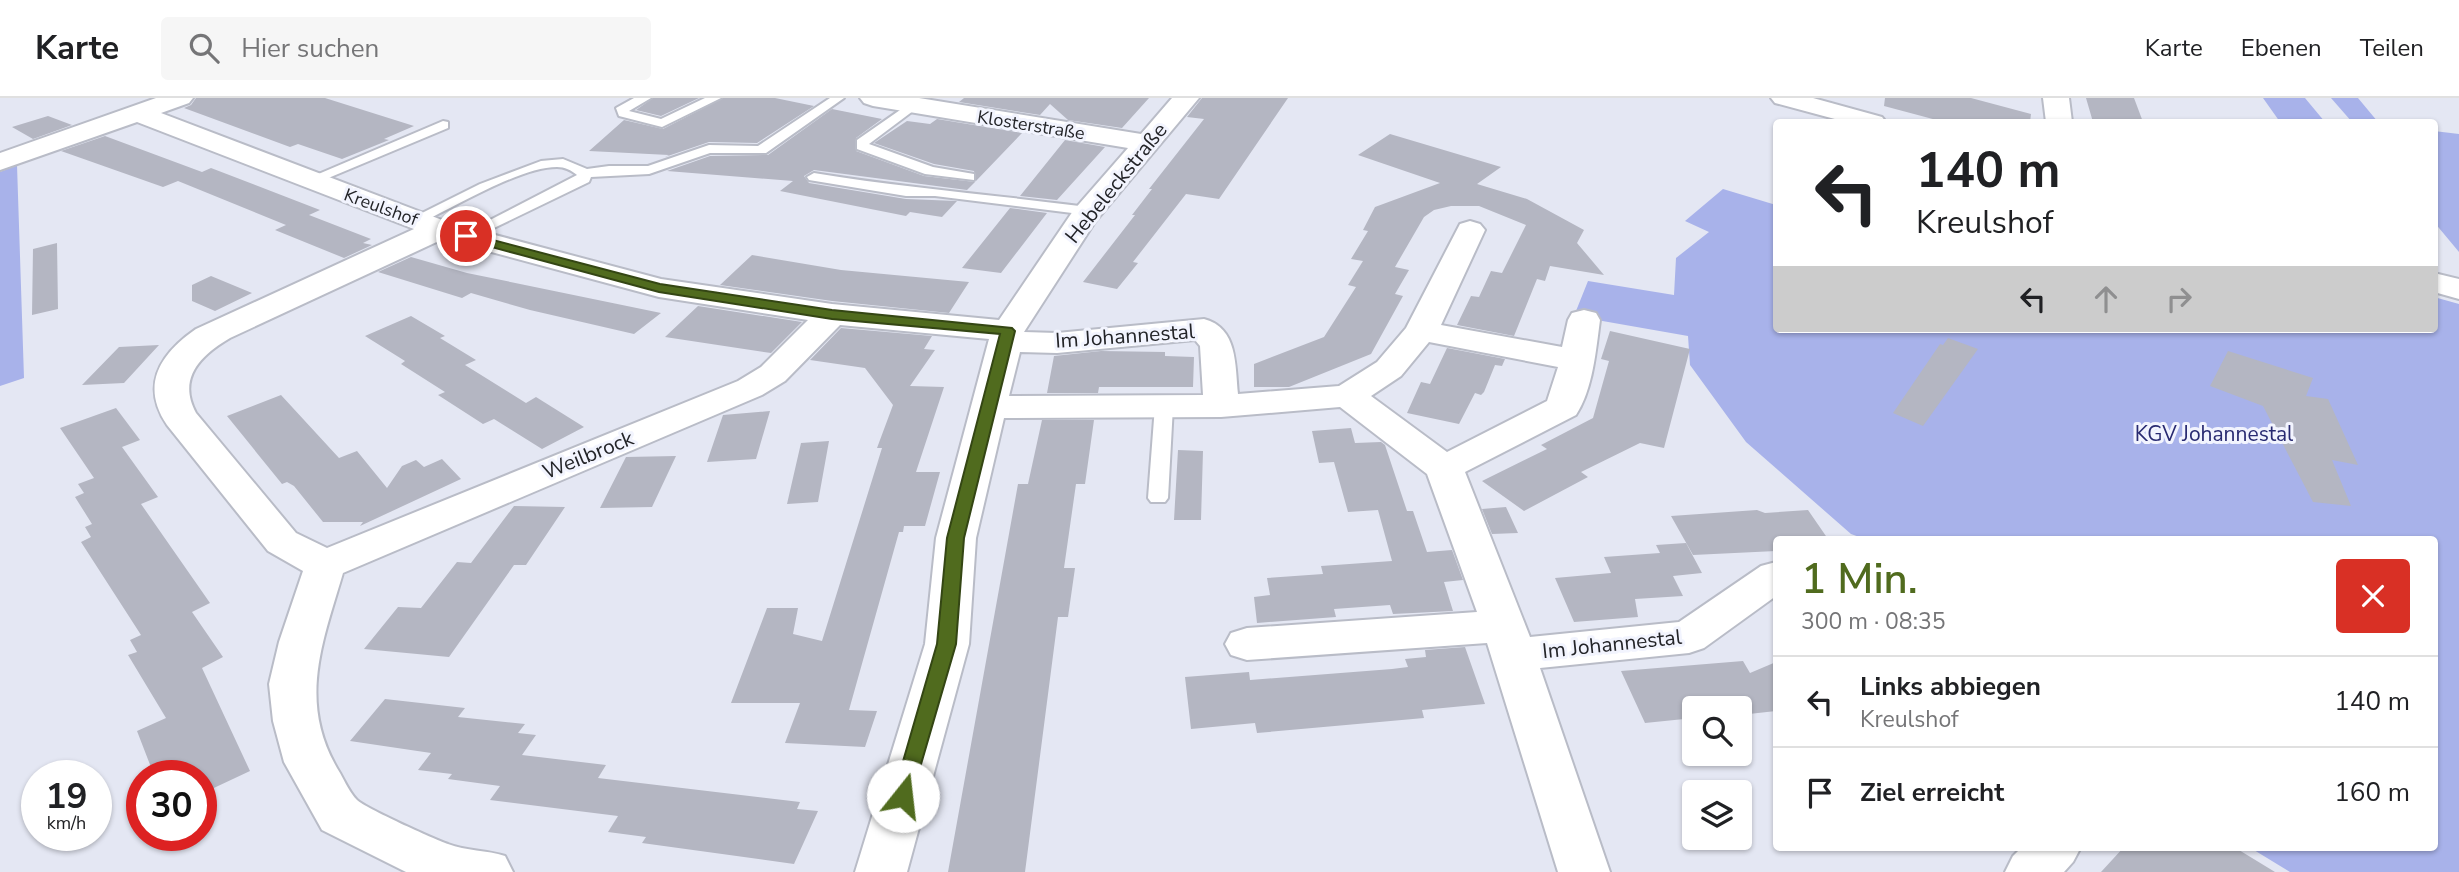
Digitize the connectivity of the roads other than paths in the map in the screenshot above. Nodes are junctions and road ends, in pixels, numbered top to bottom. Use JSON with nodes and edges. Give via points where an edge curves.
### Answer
{"nodes":[{"id":1,"x":180,"y":98,"type":"edge"},
{"id":2,"x":645,"y":98,"type":"edge"},
{"id":3,"x":715,"y":98,"type":"edge"},
{"id":4,"x":838,"y":98,"type":"edge"},
{"id":5,"x":873,"y":98,"type":"edge"},
{"id":6,"x":1186,"y":98,"type":"edge"},
{"id":7,"x":1784,"y":98,"type":"edge"},
{"id":8,"x":2056,"y":98,"type":"edge"},
{"id":9,"x":913,"y":105,"type":"junction"},
{"id":10,"x":136,"y":113,"type":"junction"},
{"id":11,"x":1862,"y":119,"type":"edge"},
{"id":12,"x":2059,"y":119,"type":"edge"},
{"id":13,"x":443,"y":125,"type":"dead end"},
{"id":14,"x":1147,"y":143,"type":"junction"},
{"id":15,"x":0,"y":162,"type":"edge"},
{"id":16,"x":584,"y":174,"type":"junction"},
{"id":17,"x":814,"y":177,"type":"dead end"},
{"id":18,"x":969,"y":177,"type":"dead end"},
{"id":19,"x":310,"y":181,"type":"junction"},
{"id":20,"x":1088,"y":211,"type":"junction"},
{"id":21,"x":440,"y":229,"type":"junction"},
{"id":22,"x":1470,"y":230,"type":"dead end"},
{"id":23,"x":2438,"y":283,"type":"edge"},
{"id":24,"x":2459,"y":289,"type":"edge"},
{"id":25,"x":832,"y":314,"type":"junction"},
{"id":26,"x":1584,"y":320,"type":"dead end"},
{"id":27,"x":1421,"y":331,"type":"junction"},
{"id":28,"x":1007,"y":336,"type":"junction"},
{"id":29,"x":1577,"y":360,"type":"junction"},
{"id":30,"x":1348,"y":396,"type":"junction"},
{"id":31,"x":1164,"y":406,"type":"junction"},
{"id":32,"x":1221,"y":406,"type":"junction"},
{"id":33,"x":989,"y":407,"type":"junction"},
{"id":34,"x":1444,"y":468,"type":"junction"},
{"id":35,"x":1157,"y":498,"type":"dead end"},
{"id":36,"x":325,"y":565,"type":"junction"},
{"id":37,"x":1773,"y":578,"type":"edge"},
{"id":38,"x":1508,"y":641,"type":"junction"},
{"id":39,"x":1247,"y":644,"type":"dead end"},
{"id":40,"x":2051,"y":851,"type":"edge"},
{"id":41,"x":486,"y":872,"type":"edge"},
{"id":42,"x":881,"y":872,"type":"edge"},
{"id":43,"x":1584,"y":872,"type":"edge"},
{"id":44,"x":2031,"y":872,"type":"edge"}],
"edges":[{"from":1,"to":10,"type":"street"},
{"from":2,"to":3,"type":"lane","via":[[622,108],[624,113],[662,123]]},
{"from":4,"to":16,"type":"lane","via":[[761,150],[709,149],[649,170]]},
{"from":5,"to":9,"type":"street","name":"Klosterstraße"},
{"from":6,"to":14,"type":"street","name":"Hebeleckstraße"},
{"from":7,"to":11,"type":"street"},
{"from":8,"to":12,"type":"street"},
{"from":9,"to":14,"type":"street","name":"Klosterstraße"},
{"from":9,"to":18,"type":"lane","via":[[862,146],[930,171]]},
{"from":10,"to":15,"type":"street"},
{"from":10,"to":19,"type":"street","name":"Kreulshof"},
{"from":13,"to":19,"type":"lane"},
{"from":14,"to":20,"type":"street","name":"Hebeleckstraße"},
{"from":16,"to":21,"type":"lane","via":[[584,179]]},
{"from":16,"to":21,"type":"lane","via":[[566,164],[541,165]]},
{"from":17,"to":20,"type":"lane","via":[[906,192]]},
{"from":19,"to":21,"type":"street","name":"Kreulshof"},
{"from":20,"to":28,"type":"street","name":"Hebeleckstraße"},
{"from":21,"to":25,"type":"street","name":"Kreulshof","via":[[659,288]]},
{"from":21,"to":36,"type":"street","via":[[212,334],[190,351],[170,385],[170,401],[180,417],[282,542]]},
{"from":22,"to":27,"type":"street"},
{"from":23,"to":24,"type":"street"},
{"from":25,"to":28,"type":"street","name":"Kreulshof"},
{"from":25,"to":36,"type":"street","name":"Weilbrock","via":[[773,374],[750,388]]},
{"from":26,"to":29,"type":"street"},
{"from":27,"to":29,"type":"street"},
{"from":27,"to":30,"type":"street","via":[[1389,369]]},
{"from":28,"to":32,"type":"street","name":"Im Johannestal","via":[[1057,343],[1204,330],[1217,345]]},
{"from":28,"to":33,"type":"street","name":"Hebeleckstraße"},
{"from":29,"to":34,"type":"street","via":[[1563,407]]},
{"from":30,"to":32,"type":"street"},
{"from":30,"to":34,"type":"street"},
{"from":31,"to":32,"type":"street"},
{"from":31,"to":33,"type":"street"},
{"from":31,"to":35,"type":"lane"},
{"from":33,"to":42,"type":"street","name":"Hebeleckstraße","via":[[956,538],[947,644]]},
{"from":34,"to":38,"type":"street","name":"Im Johannestal"},
{"from":36,"to":41,"type":"street","via":[[300,642],[292,684],[296,721],[308,762],[340,816],[445,867]]},
{"from":37,"to":38,"type":"street","name":"Im Johannestal","via":[[1689,637]]},
{"from":38,"to":39,"type":"street","name":"Im Johannestal"},
{"from":38,"to":43,"type":"street","name":"Im Johannestal"},
{"from":40,"to":44,"type":"street"}]}
